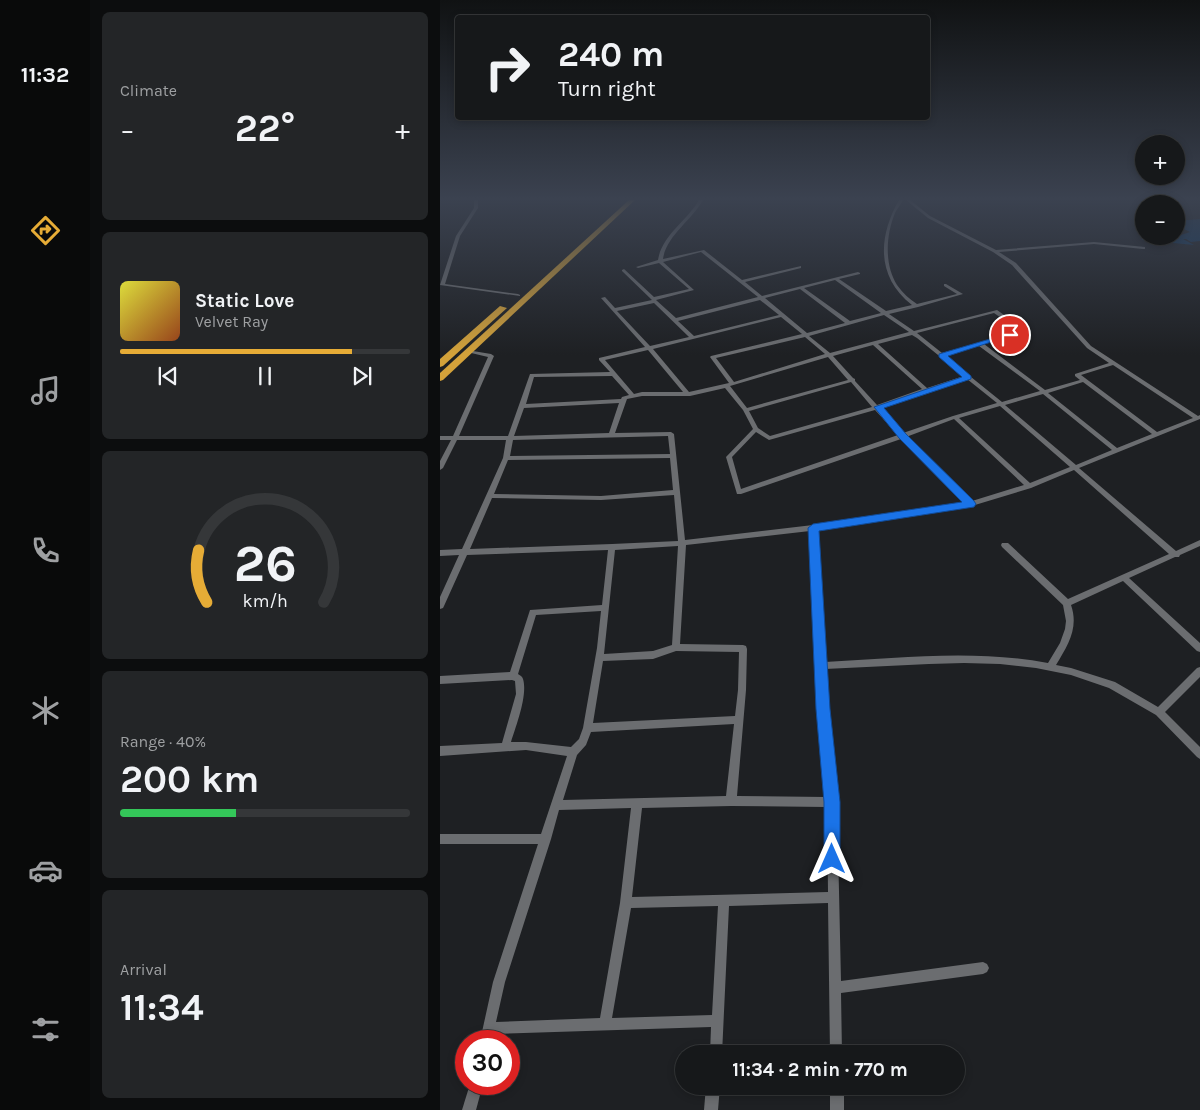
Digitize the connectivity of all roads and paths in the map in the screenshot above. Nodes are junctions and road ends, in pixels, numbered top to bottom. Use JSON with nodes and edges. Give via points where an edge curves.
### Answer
{"nodes":[{"id":1,"x":453,"y":252,"type":"edge"},
{"id":2,"x":567,"y":252,"type":"edge"},
{"id":3,"x":576,"y":252,"type":"edge"},
{"id":4,"x":661,"y":252,"type":"edge"},
{"id":5,"x":699,"y":252,"type":"edge"},
{"id":6,"x":703,"y":252,"type":"edge"},
{"id":7,"x":885,"y":252,"type":"edge"},
{"id":8,"x":995,"y":252,"type":"edge"},
{"id":9,"x":660,"y":261,"type":"junction"},
{"id":10,"x":638,"y":267,"type":"dead end"},
{"id":11,"x":799,"y":268,"type":"dead end"},
{"id":12,"x":624,"y":270,"type":"dead end"},
{"id":13,"x":447,"y":272,"type":"junction"},
{"id":14,"x":440,"y":273,"type":"edge"},
{"id":15,"x":858,"y":273,"type":"dead end"},
{"id":16,"x":836,"y":279,"type":"junction"},
{"id":17,"x":741,"y":282,"type":"junction"},
{"id":18,"x":946,"y":285,"type":"dead end"},
{"id":19,"x":800,"y":288,"type":"junction"},
{"id":20,"x":518,"y":295,"type":"junction"},
{"id":21,"x":603,"y":298,"type":"dead end"},
{"id":22,"x":762,"y":298,"type":"junction"},
{"id":23,"x":654,"y":300,"type":"junction"},
{"id":24,"x":916,"y":306,"type":"junction"},
{"id":25,"x":613,"y":310,"type":"junction"},
{"id":26,"x":885,"y":313,"type":"junction"},
{"id":27,"x":783,"y":315,"type":"junction"},
{"id":28,"x":675,"y":320,"type":"junction"},
{"id":29,"x":849,"y":323,"type":"junction"},
{"id":30,"x":915,"y":334,"type":"junction"},
{"id":31,"x":806,"y":335,"type":"junction"},
{"id":32,"x":471,"y":336,"type":"junction"},
{"id":33,"x":484,"y":337,"type":"junction"},
{"id":34,"x":693,"y":338,"type":"junction"},
{"id":35,"x":874,"y":344,"type":"junction"},
{"id":36,"x":980,"y":344,"type":"junction"},
{"id":37,"x":649,"y":348,"type":"junction"},
{"id":38,"x":469,"y":351,"type":"junction"},
{"id":39,"x":829,"y":355,"type":"junction"},
{"id":40,"x":942,"y":355,"type":"junction"},
{"id":41,"x":1114,"y":363,"type":"junction"},
{"id":42,"x":440,"y":364,"type":"edge"},
{"id":43,"x":613,"y":374,"type":"junction"},
{"id":44,"x":440,"y":378,"type":"edge"},
{"id":45,"x":968,"y":378,"type":"junction"},
{"id":46,"x":853,"y":380,"type":"junction"},
{"id":47,"x":1084,"y":380,"type":"junction"},
{"id":48,"x":730,"y":384,"type":"junction"},
{"id":49,"x":926,"y":390,"type":"junction"},
{"id":50,"x":1044,"y":392,"type":"junction"},
{"id":51,"x":687,"y":394,"type":"junction"},
{"id":52,"x":633,"y":396,"type":"junction"},
{"id":53,"x":623,"y":401,"type":"junction"},
{"id":54,"x":1001,"y":404,"type":"junction"},
{"id":55,"x":522,"y":406,"type":"junction"},
{"id":56,"x":878,"y":407,"type":"junction"},
{"id":57,"x":746,"y":410,"type":"junction"},
{"id":58,"x":956,"y":417,"type":"junction"},
{"id":59,"x":1199,"y":418,"type":"edge"},
{"id":60,"x":756,"y":429,"type":"junction"},
{"id":61,"x":611,"y":434,"type":"junction"},
{"id":62,"x":1157,"y":435,"type":"junction"},
{"id":63,"x":902,"y":436,"type":"junction"},
{"id":64,"x":440,"y":438,"type":"edge"},
{"id":65,"x":456,"y":438,"type":"junction"},
{"id":66,"x":510,"y":438,"type":"junction"},
{"id":67,"x":1117,"y":451,"type":"junction"},
{"id":68,"x":673,"y":456,"type":"junction"},
{"id":69,"x":506,"y":458,"type":"junction"},
{"id":70,"x":440,"y":468,"type":"edge"},
{"id":71,"x":1074,"y":468,"type":"junction"},
{"id":72,"x":1029,"y":486,"type":"junction"},
{"id":73,"x":676,"y":492,"type":"junction"},
{"id":74,"x":490,"y":496,"type":"junction"},
{"id":75,"x":970,"y":504,"type":"junction"},
{"id":76,"x":813,"y":528,"type":"junction"},
{"id":77,"x":682,"y":543,"type":"junction"},
{"id":78,"x":1200,"y":543,"type":"edge"},
{"id":79,"x":1005,"y":545,"type":"dead end"},
{"id":80,"x":612,"y":547,"type":"junction"},
{"id":81,"x":440,"y":553,"type":"edge"},
{"id":82,"x":465,"y":553,"type":"junction"},
{"id":83,"x":1176,"y":554,"type":"junction"},
{"id":84,"x":1124,"y":578,"type":"junction"},
{"id":85,"x":1067,"y":603,"type":"junction"},
{"id":86,"x":440,"y":606,"type":"edge"},
{"id":87,"x":605,"y":608,"type":"junction"},
{"id":88,"x":676,"y":647,"type":"junction"},
{"id":89,"x":1200,"y":648,"type":"edge"},
{"id":90,"x":599,"y":658,"type":"junction"},
{"id":91,"x":821,"y":666,"type":"junction"},
{"id":92,"x":1050,"y":667,"type":"junction"},
{"id":93,"x":1200,"y":671,"type":"edge"},
{"id":94,"x":513,"y":676,"type":"junction"},
{"id":95,"x":440,"y":680,"type":"edge"},
{"id":96,"x":1158,"y":712,"type":"junction"},
{"id":97,"x":738,"y":720,"type":"junction"},
{"id":98,"x":588,"y":728,"type":"junction"},
{"id":99,"x":505,"y":748,"type":"junction"},
{"id":100,"x":440,"y":751,"type":"edge"},
{"id":101,"x":573,"y":752,"type":"junction"},
{"id":102,"x":1200,"y":754,"type":"edge"},
{"id":103,"x":731,"y":801,"type":"junction"},
{"id":104,"x":832,"y":802,"type":"junction"},
{"id":105,"x":638,"y":804,"type":"junction"},
{"id":106,"x":555,"y":805,"type":"junction"},
{"id":107,"x":440,"y":839,"type":"edge"},
{"id":108,"x":546,"y":839,"type":"junction"},
{"id":109,"x":832,"y":897,"type":"junction"},
{"id":110,"x":724,"y":900,"type":"junction"},
{"id":111,"x":626,"y":903,"type":"junction"},
{"id":112,"x":983,"y":968,"type":"dead end"},
{"id":113,"x":835,"y":988,"type":"junction"},
{"id":114,"x":718,"y":1021,"type":"junction"},
{"id":115,"x":604,"y":1025,"type":"junction"},
{"id":116,"x":490,"y":1028,"type":"joint"},
{"id":117,"x":717,"y":1045,"type":"edge"},
{"id":118,"x":836,"y":1045,"type":"edge"},
{"id":119,"x":473,"y":1095,"type":"edge"},
{"id":120,"x":713,"y":1095,"type":"edge"},
{"id":121,"x":837,"y":1095,"type":"edge"},
{"id":122,"x":469,"y":1110,"type":"edge"},
{"id":123,"x":711,"y":1110,"type":"edge"},
{"id":124,"x":837,"y":1110,"type":"edge"}],
"edges":[{"from":1,"to":13,"type":"street"},
{"from":2,"to":20,"type":"highway"},
{"from":3,"to":33,"type":"highway"},
{"from":4,"to":9,"type":"street"},
{"from":5,"to":9,"type":"street"},
{"from":6,"to":17,"type":"street"},
{"from":7,"to":24,"type":"street","via":[[888,269],[904,298]]},
{"from":8,"to":41,"type":"street","via":[[1014,264],[1089,347]]},
{"from":9,"to":10,"type":"street"},
{"from":9,"to":23,"type":"street","via":[[692,290]]},
{"from":11,"to":17,"type":"street"},
{"from":12,"to":23,"type":"street"},
{"from":13,"to":14,"type":"street"},
{"from":13,"to":20,"type":"street","via":[[442,285]]},
{"from":15,"to":16,"type":"street"},
{"from":16,"to":19,"type":"street"},
{"from":16,"to":26,"type":"street"},
{"from":17,"to":22,"type":"street"},
{"from":18,"to":24,"type":"street","via":[[961,294]]},
{"from":19,"to":22,"type":"street"},
{"from":19,"to":29,"type":"street"},
{"from":20,"to":32,"type":"highway"},
{"from":21,"to":25,"type":"street"},
{"from":22,"to":27,"type":"street"},
{"from":22,"to":28,"type":"street"},
{"from":23,"to":25,"type":"street"},
{"from":23,"to":28,"type":"street"},
{"from":24,"to":26,"type":"street"},
{"from":25,"to":37,"type":"street"},
{"from":26,"to":29,"type":"street"},
{"from":26,"to":30,"type":"street"},
{"from":27,"to":31,"type":"street"},
{"from":27,"to":34,"type":"street"},
{"from":28,"to":34,"type":"street"},
{"from":29,"to":31,"type":"street"},
{"from":30,"to":35,"type":"street"},
{"from":30,"to":36,"type":"street","via":[[995,311],[1024,331]]},
{"from":30,"to":40,"type":"street"},
{"from":31,"to":39,"type":"street"},
{"from":31,"to":48,"type":"street","via":[[712,357]]},
{"from":32,"to":33,"type":"highway"},
{"from":32,"to":42,"type":"highway"},
{"from":33,"to":38,"type":"highway"},
{"from":34,"to":37,"type":"street"},
{"from":35,"to":39,"type":"street"},
{"from":35,"to":49,"type":"street"},
{"from":36,"to":40,"type":"street"},
{"from":36,"to":50,"type":"street"},
{"from":37,"to":43,"type":"street","via":[[600,359]]},
{"from":37,"to":51,"type":"street"},
{"from":38,"to":44,"type":"highway"},
{"from":38,"to":65,"type":"street","via":[[492,356]]},
{"from":39,"to":46,"type":"street"},
{"from":39,"to":48,"type":"street"},
{"from":40,"to":45,"type":"street"},
{"from":41,"to":47,"type":"street","via":[[1077,376]]},
{"from":41,"to":59,"type":"street"},
{"from":43,"to":52,"type":"street"},
{"from":43,"to":55,"type":"street","via":[[532,376]]},
{"from":45,"to":49,"type":"street"},
{"from":45,"to":54,"type":"street"},
{"from":46,"to":56,"type":"street"},
{"from":46,"to":57,"type":"street"},
{"from":47,"to":50,"type":"street"},
{"from":47,"to":62,"type":"street"},
{"from":48,"to":51,"type":"street"},
{"from":48,"to":57,"type":"street"},
{"from":49,"to":56,"type":"street"},
{"from":50,"to":54,"type":"street"},
{"from":50,"to":67,"type":"street"},
{"from":51,"to":52,"type":"street"},
{"from":52,"to":53,"type":"street"},
{"from":53,"to":55,"type":"street"},
{"from":53,"to":61,"type":"street"},
{"from":54,"to":58,"type":"street"},
{"from":54,"to":71,"type":"street"},
{"from":55,"to":66,"type":"street"},
{"from":56,"to":60,"type":"street","via":[[769,438]]},
{"from":56,"to":63,"type":"street"},
{"from":57,"to":60,"type":"street"},
{"from":58,"to":63,"type":"street"},
{"from":58,"to":72,"type":"street"},
{"from":59,"to":62,"type":"street"},
{"from":60,"to":63,"type":"street","via":[[729,457],[739,492]]},
{"from":61,"to":66,"type":"street"},
{"from":61,"to":68,"type":"street","via":[[671,434]]},
{"from":62,"to":67,"type":"street"},
{"from":63,"to":75,"type":"street"},
{"from":64,"to":65,"type":"street"},
{"from":65,"to":66,"type":"street"},
{"from":65,"to":70,"type":"street"},
{"from":66,"to":69,"type":"street"},
{"from":67,"to":71,"type":"street"},
{"from":68,"to":69,"type":"street"},
{"from":68,"to":73,"type":"street"},
{"from":69,"to":74,"type":"street"},
{"from":71,"to":72,"type":"street"},
{"from":71,"to":83,"type":"street"},
{"from":72,"to":75,"type":"street"},
{"from":73,"to":74,"type":"street","via":[[601,498]]},
{"from":73,"to":77,"type":"street"},
{"from":74,"to":82,"type":"street"},
{"from":75,"to":76,"type":"street"},
{"from":76,"to":77,"type":"street"},
{"from":76,"to":91,"type":"street"},
{"from":77,"to":80,"type":"street"},
{"from":77,"to":88,"type":"street"},
{"from":78,"to":83,"type":"street"},
{"from":79,"to":85,"type":"street"},
{"from":80,"to":82,"type":"street"},
{"from":80,"to":87,"type":"street"},
{"from":81,"to":82,"type":"street"},
{"from":82,"to":86,"type":"street"},
{"from":83,"to":84,"type":"street"},
{"from":84,"to":85,"type":"street"},
{"from":84,"to":89,"type":"street"},
{"from":85,"to":92,"type":"street","via":[[1072,614],[1070,627],[1064,645]]},
{"from":87,"to":90,"type":"street"},
{"from":87,"to":94,"type":"street","via":[[532,612]]},
{"from":88,"to":90,"type":"street","via":[[653,655]]},
{"from":88,"to":97,"type":"street","via":[[743,649]]},
{"from":90,"to":98,"type":"street"},
{"from":91,"to":92,"type":"street","via":[[957,658],[1018,661]]},
{"from":91,"to":104,"type":"street"},
{"from":92,"to":96,"type":"street","via":[[1107,683]]},
{"from":93,"to":96,"type":"street"},
{"from":94,"to":95,"type":"street"},
{"from":94,"to":99,"type":"street","via":[[519,680],[520,694]]},
{"from":96,"to":102,"type":"street"},
{"from":97,"to":98,"type":"street"},
{"from":97,"to":103,"type":"street"},
{"from":98,"to":101,"type":"street","via":[[583,742]]},
{"from":99,"to":100,"type":"street"},
{"from":99,"to":101,"type":"street","via":[[526,746]]},
{"from":101,"to":106,"type":"street"},
{"from":103,"to":104,"type":"street"},
{"from":103,"to":105,"type":"street"},
{"from":104,"to":109,"type":"street"},
{"from":105,"to":106,"type":"street"},
{"from":105,"to":111,"type":"street"},
{"from":106,"to":108,"type":"street"},
{"from":107,"to":108,"type":"street"},
{"from":108,"to":116,"type":"street","via":[[499,982]]},
{"from":109,"to":110,"type":"street"},
{"from":109,"to":113,"type":"street"},
{"from":110,"to":111,"type":"street"},
{"from":110,"to":114,"type":"street"},
{"from":111,"to":115,"type":"street"},
{"from":112,"to":113,"type":"street"},
{"from":113,"to":118,"type":"street"},
{"from":114,"to":115,"type":"street"},
{"from":114,"to":117,"type":"street"},
{"from":115,"to":116,"type":"street"},
{"from":119,"to":122,"type":"street"},
{"from":120,"to":123,"type":"street"},
{"from":121,"to":124,"type":"street"}]}
